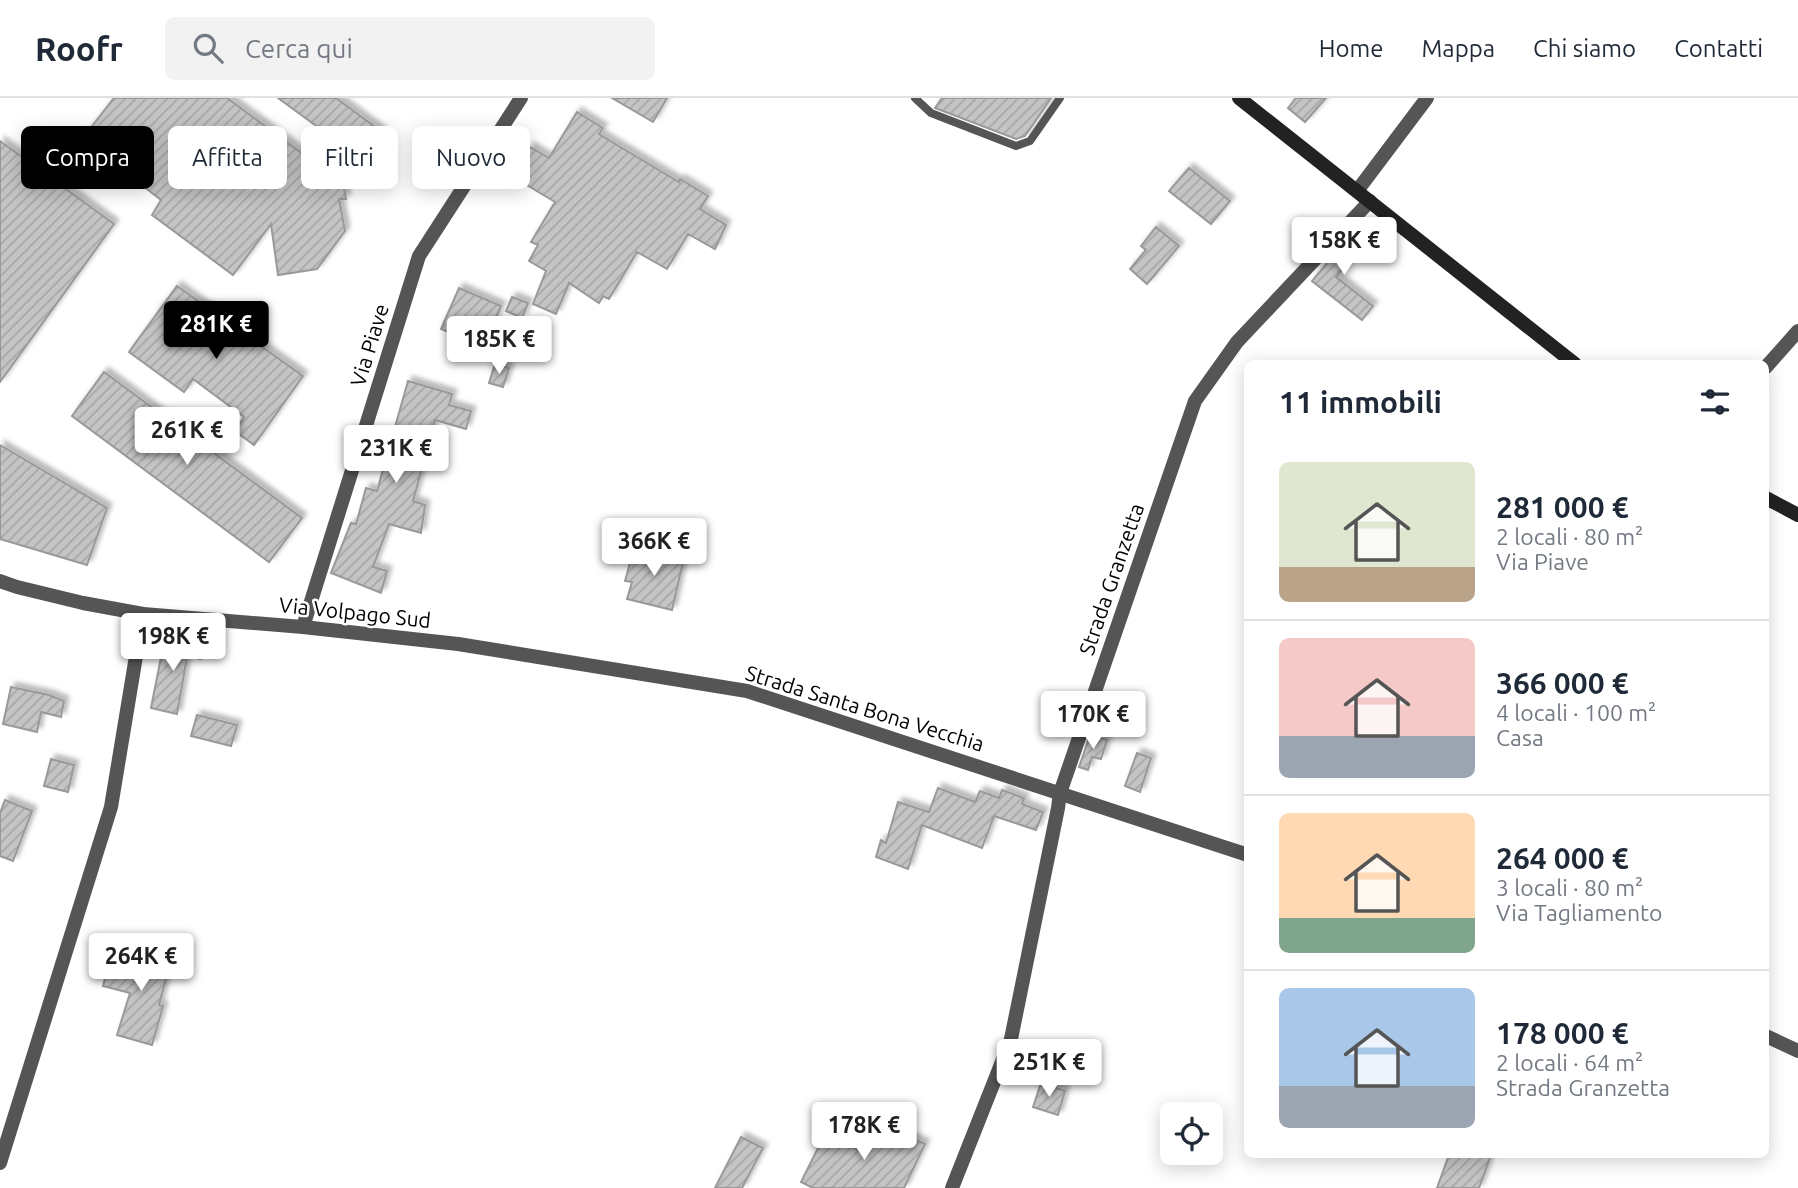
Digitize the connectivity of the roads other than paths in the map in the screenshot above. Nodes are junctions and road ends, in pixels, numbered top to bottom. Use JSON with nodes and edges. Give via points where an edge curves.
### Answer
{"nodes":[{"id":1,"x":521,"y":98,"type":"edge"},
{"id":2,"x":915,"y":98,"type":"edge"},
{"id":3,"x":1059,"y":98,"type":"edge"},
{"id":4,"x":1240,"y":98,"type":"edge"},
{"id":5,"x":1427,"y":98,"type":"edge"},
{"id":6,"x":1357,"y":191,"type":"junction"},
{"id":7,"x":1370,"y":201,"type":"junction"},
{"id":8,"x":1798,"y":331,"type":"edge"},
{"id":9,"x":1570,"y":360,"type":"edge"},
{"id":10,"x":1769,"y":364,"type":"edge"},
{"id":11,"x":1769,"y":500,"type":"edge"},
{"id":12,"x":1798,"y":516,"type":"edge"},
{"id":13,"x":0,"y":582,"type":"edge"},
{"id":14,"x":144,"y":614,"type":"junction"},
{"id":15,"x":303,"y":627,"type":"junction"},
{"id":16,"x":458,"y":644,"type":"joint"},
{"id":17,"x":1060,"y":793,"type":"junction"},
{"id":18,"x":1244,"y":854,"type":"edge"},
{"id":19,"x":1769,"y":1037,"type":"edge"},
{"id":20,"x":1798,"y":1051,"type":"edge"},
{"id":21,"x":0,"y":1163,"type":"edge"},
{"id":22,"x":952,"y":1188,"type":"edge"}],
"edges":[{"from":1,"to":15,"type":"street","name":"Via Piave","via":[[419,256]]},
{"from":2,"to":3,"type":"lane","via":[[931,113],[1016,146],[1030,141]]},
{"from":4,"to":6,"type":"main road"},
{"from":5,"to":6,"type":"street"},
{"from":6,"to":7,"type":"main road"},
{"from":7,"to":9,"type":"main road"},
{"from":7,"to":17,"type":"street","name":"Strada Granzetta","via":[[1237,342],[1195,401]]},
{"from":8,"to":10,"type":"street"},
{"from":11,"to":12,"type":"main road"},
{"from":13,"to":14,"type":"street","name":"Via Volpago Sud"},
{"from":14,"to":15,"type":"street","name":"Via Volpago Sud"},
{"from":14,"to":21,"type":"street","via":[[111,807]]},
{"from":15,"to":16,"type":"street","name":"Via Volpago Sud"},
{"from":16,"to":17,"type":"street","name":"Strada Santa Bona Vecchia","via":[[747,691]]},
{"from":17,"to":18,"type":"street","name":"Strada Santa Bona Vecchia"},
{"from":17,"to":22,"type":"street","name":"Strada Granzetta","via":[[1011,1040]]},
{"from":19,"to":20,"type":"street"}]}
